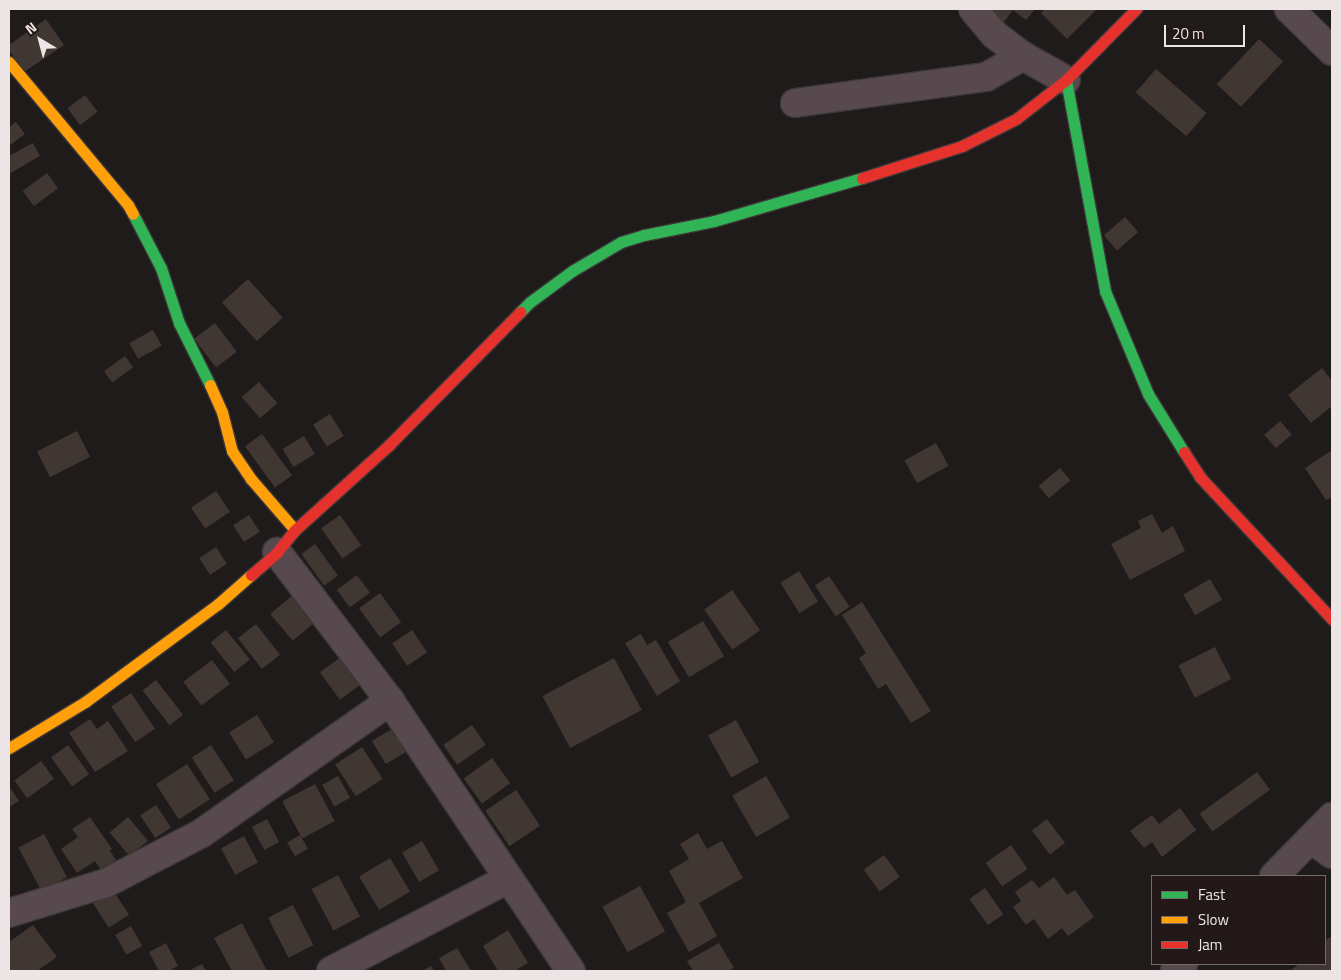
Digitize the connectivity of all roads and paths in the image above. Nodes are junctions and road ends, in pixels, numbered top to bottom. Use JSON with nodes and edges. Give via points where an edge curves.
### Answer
{"nodes":[{"id":1,"x":973,"y":9,"type":"edge"},
{"id":2,"x":1136,"y":9,"type":"edge"},
{"id":3,"x":1288,"y":9,"type":"edge"},
{"id":4,"x":1332,"y":51,"type":"edge"},
{"id":5,"x":1023,"y":56,"type":"junction"},
{"id":6,"x":9,"y":62,"type":"edge"},
{"id":7,"x":1066,"y":80,"type":"junction"},
{"id":8,"x":795,"y":103,"type":"dead end"},
{"id":9,"x":295,"y":530,"type":"junction"},
{"id":10,"x":277,"y":552,"type":"junction"},
{"id":11,"x":1332,"y":619,"type":"edge"},
{"id":12,"x":390,"y":701,"type":"junction"},
{"id":13,"x":9,"y":748,"type":"edge"},
{"id":14,"x":1332,"y":817,"type":"edge"},
{"id":15,"x":1322,"y":846,"type":"edge"},
{"id":16,"x":1276,"y":875,"type":"edge"},
{"id":17,"x":508,"y":879,"type":"junction"},
{"id":18,"x":9,"y":913,"type":"edge"},
{"id":19,"x":331,"y":971,"type":"edge"},
{"id":20,"x":571,"y":971,"type":"edge"}],
"edges":[{"from":1,"to":5,"type":"street","via":[[995,35]]},
{"from":2,"to":7,"type":"street"},
{"from":3,"to":4,"type":"street"},
{"from":5,"to":7,"type":"street"},
{"from":5,"to":8,"type":"street","via":[[986,77]]},
{"from":6,"to":9,"type":"street","via":[[128,205],[161,268],[179,323],[203,367],[222,412],[232,451],[251,479]]},
{"from":7,"to":9,"type":"street","via":[[1016,119],[962,146],[881,174],[714,221],[644,235],[621,242],[596,256],[530,302],[389,445]]},
{"from":7,"to":11,"type":"street","via":[[1105,292],[1148,394],[1200,477]]},
{"from":9,"to":10,"type":"street"},
{"from":10,"to":12,"type":"street"},
{"from":10,"to":13,"type":"street","via":[[218,604],[85,702]]},
{"from":12,"to":17,"type":"street"},
{"from":12,"to":18,"type":"street","via":[[202,833],[106,883]]},
{"from":14,"to":15,"type":"street"},
{"from":15,"to":16,"type":"street"},
{"from":17,"to":19,"type":"street"},
{"from":17,"to":20,"type":"street"}]}
